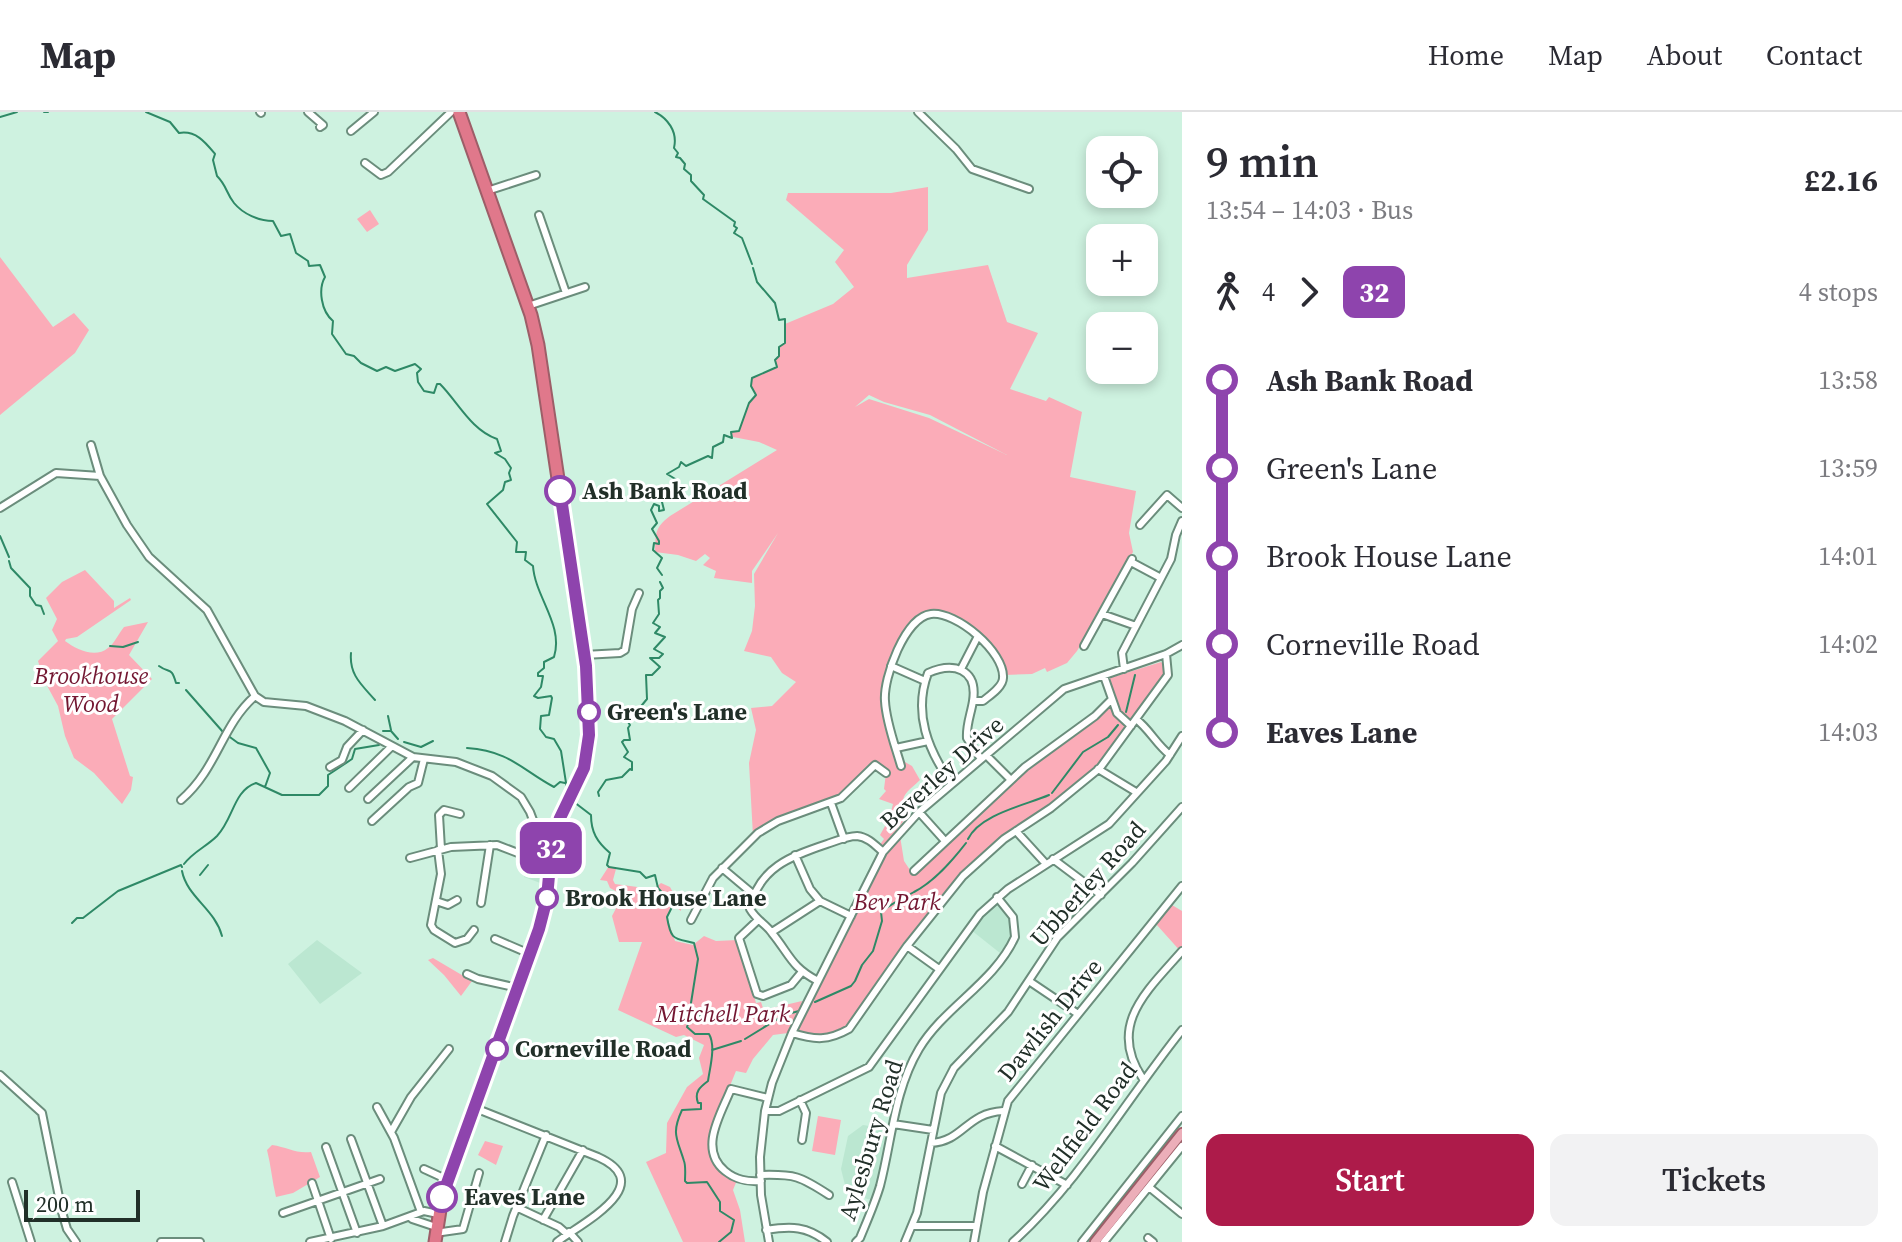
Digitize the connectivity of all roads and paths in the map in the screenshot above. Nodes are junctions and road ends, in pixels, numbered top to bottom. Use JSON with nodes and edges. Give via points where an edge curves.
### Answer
{"nodes":[{"id":1,"x":308,"y":112,"type":"edge"},
{"id":2,"x":374,"y":112,"type":"edge"},
{"id":3,"x":451,"y":112,"type":"edge"},
{"id":4,"x":459,"y":112,"type":"edge"},
{"id":5,"x":918,"y":112,"type":"edge"},
{"id":6,"x":320,"y":127,"type":"dead end"},
{"id":7,"x":351,"y":131,"type":"dead end"},
{"id":8,"x":365,"y":163,"type":"dead end"},
{"id":9,"x":536,"y":175,"type":"dead end"},
{"id":10,"x":1029,"y":189,"type":"dead end"},
{"id":11,"x":487,"y":191,"type":"junction"},
{"id":12,"x":539,"y":215,"type":"dead end"},
{"id":13,"x":585,"y":287,"type":"dead end"},
{"id":14,"x":566,"y":293,"type":"junction"},
{"id":15,"x":527,"y":306,"type":"junction"},
{"id":16,"x":91,"y":445,"type":"dead end"},
{"id":17,"x":100,"y":476,"type":"junction"},
{"id":18,"x":0,"y":508,"type":"edge"},
{"id":19,"x":1182,"y":508,"type":"edge"},
{"id":20,"x":1182,"y":521,"type":"edge"},
{"id":21,"x":1140,"y":525,"type":"dead end"},
{"id":22,"x":1161,"y":578,"type":"junction"},
{"id":23,"x":639,"y":593,"type":"dead end"},
{"id":24,"x":1102,"y":614,"type":"junction"},
{"id":25,"x":1136,"y":626,"type":"junction"},
{"id":26,"x":978,"y":636,"type":"junction"},
{"id":27,"x":1182,"y":645,"type":"edge"},
{"id":28,"x":1084,"y":646,"type":"dead end"},
{"id":29,"x":1166,"y":654,"type":"junction"},
{"id":30,"x":584,"y":655,"type":"junction"},
{"id":31,"x":891,"y":666,"type":"junction"},
{"id":32,"x":961,"y":669,"type":"junction"},
{"id":33,"x":1124,"y":669,"type":"junction"},
{"id":34,"x":1104,"y":676,"type":"junction"},
{"id":35,"x":925,"y":681,"type":"junction"},
{"id":36,"x":255,"y":696,"type":"junction"},
{"id":37,"x":1111,"y":700,"type":"junction"},
{"id":38,"x":973,"y":701,"type":"junction"},
{"id":39,"x":1099,"y":712,"type":"junction"},
{"id":40,"x":1117,"y":713,"type":"junction"},
{"id":41,"x":1136,"y":719,"type":"junction"},
{"id":42,"x":1131,"y":726,"type":"junction"},
{"id":43,"x":363,"y":730,"type":"junction"},
{"id":44,"x":1182,"y":736,"type":"edge"},
{"id":45,"x":928,"y":741,"type":"junction"},
{"id":46,"x":391,"y":747,"type":"junction"},
{"id":47,"x":896,"y":748,"type":"junction"},
{"id":48,"x":1172,"y":751,"type":"junction"},
{"id":49,"x":1182,"y":752,"type":"edge"},
{"id":50,"x":413,"y":757,"type":"junction"},
{"id":51,"x":983,"y":757,"type":"junction"},
{"id":52,"x":424,"y":759,"type":"junction"},
{"id":53,"x":901,"y":766,"type":"dead end"},
{"id":54,"x":330,"y":767,"type":"dead end"},
{"id":55,"x":1098,"y":769,"type":"junction"},
{"id":56,"x":886,"y":773,"type":"dead end"},
{"id":57,"x":1011,"y":780,"type":"junction"},
{"id":58,"x":951,"y":783,"type":"junction"},
{"id":59,"x":349,"y":788,"type":"dead end"},
{"id":60,"x":1136,"y":792,"type":"junction"},
{"id":61,"x":368,"y":799,"type":"dead end"},
{"id":62,"x":181,"y":800,"type":"dead end"},
{"id":63,"x":831,"y":803,"type":"junction"},
{"id":64,"x":1182,"y":807,"type":"edge"},
{"id":65,"x":919,"y":812,"type":"junction"},
{"id":66,"x":460,"y":814,"type":"dead end"},
{"id":67,"x":372,"y":821,"type":"dead end"},
{"id":68,"x":1016,"y":831,"type":"junction"},
{"id":69,"x":844,"y":839,"type":"junction"},
{"id":70,"x":945,"y":841,"type":"junction"},
{"id":71,"x":552,"y":842,"type":"junction"},
{"id":72,"x":490,"y":845,"type":"junction"},
{"id":73,"x":439,"y":849,"type":"junction"},
{"id":74,"x":883,"y":852,"type":"junction"},
{"id":75,"x":795,"y":855,"type":"junction"},
{"id":76,"x":414,"y":858,"type":"dead end"},
{"id":77,"x":1053,"y":859,"type":"junction"},
{"id":78,"x":1046,"y":864,"type":"junction"},
{"id":79,"x":549,"y":865,"type":"junction"},
{"id":80,"x":722,"y":868,"type":"junction"},
{"id":81,"x":914,"y":871,"type":"dead end"},
{"id":82,"x":1182,"y":886,"type":"edge"},
{"id":83,"x":753,"y":894,"type":"junction"},
{"id":84,"x":1101,"y":895,"type":"junction"},
{"id":85,"x":997,"y":897,"type":"junction"},
{"id":86,"x":436,"y":901,"type":"junction"},
{"id":87,"x":820,"y":901,"type":"junction"},
{"id":88,"x":456,"y":903,"type":"dead end"},
{"id":89,"x":481,"y":903,"type":"dead end"},
{"id":90,"x":851,"y":916,"type":"junction"},
{"id":91,"x":691,"y":920,"type":"dead end"},
{"id":92,"x":757,"y":921,"type":"junction"},
{"id":93,"x":474,"y":930,"type":"dead end"},
{"id":94,"x":772,"y":932,"type":"junction"},
{"id":95,"x":495,"y":939,"type":"dead end"},
{"id":96,"x":907,"y":946,"type":"junction"},
{"id":97,"x":1182,"y":951,"type":"edge"},
{"id":98,"x":530,"y":954,"type":"junction"},
{"id":99,"x":939,"y":969,"type":"junction"},
{"id":100,"x":801,"y":973,"type":"junction"},
{"id":101,"x":467,"y":974,"type":"dead end"},
{"id":102,"x":818,"y":981,"type":"junction"},
{"id":103,"x":1029,"y":981,"type":"junction"},
{"id":104,"x":519,"y":988,"type":"junction"},
{"id":105,"x":1078,"y":1014,"type":"junction"},
{"id":106,"x":1182,"y":1030,"type":"edge"},
{"id":107,"x":792,"y":1033,"type":"junction"},
{"id":108,"x":449,"y":1049,"type":"dead end"},
{"id":109,"x":0,"y":1075,"type":"edge"},
{"id":110,"x":1143,"y":1079,"type":"junction"},
{"id":111,"x":768,"y":1098,"type":"junction"},
{"id":112,"x":800,"y":1100,"type":"junction"},
{"id":113,"x":377,"y":1107,"type":"dead end"},
{"id":114,"x":475,"y":1108,"type":"junction"},
{"id":115,"x":765,"y":1111,"type":"junction"},
{"id":116,"x":1003,"y":1111,"type":"junction"},
{"id":117,"x":1182,"y":1116,"type":"edge"},
{"id":118,"x":893,"y":1124,"type":"junction"},
{"id":119,"x":933,"y":1130,"type":"junction"},
{"id":120,"x":391,"y":1132,"type":"junction"},
{"id":121,"x":1182,"y":1133,"type":"edge"},
{"id":122,"x":546,"y":1135,"type":"junction"},
{"id":123,"x":351,"y":1139,"type":"dead end"},
{"id":124,"x":802,"y":1140,"type":"dead end"},
{"id":125,"x":931,"y":1143,"type":"junction"},
{"id":126,"x":995,"y":1146,"type":"junction"},
{"id":127,"x":1182,"y":1146,"type":"edge"},
{"id":128,"x":326,"y":1147,"type":"dead end"},
{"id":129,"x":583,"y":1150,"type":"junction"},
{"id":130,"x":1176,"y":1154,"type":"edge"},
{"id":131,"x":1032,"y":1165,"type":"junction"},
{"id":132,"x":424,"y":1169,"type":"dead end"},
{"id":133,"x":479,"y":1173,"type":"dead end"},
{"id":134,"x":1135,"y":1176,"type":"junction"},
{"id":135,"x":760,"y":1178,"type":"junction"},
{"id":136,"x":380,"y":1179,"type":"dead end"},
{"id":137,"x":448,"y":1180,"type":"junction"},
{"id":138,"x":12,"y":1182,"type":"dead end"},
{"id":139,"x":312,"y":1183,"type":"dead end"},
{"id":140,"x":367,"y":1183,"type":"junction"},
{"id":141,"x":1022,"y":1184,"type":"dead end"},
{"id":142,"x":1067,"y":1185,"type":"junction"},
{"id":143,"x":1146,"y":1185,"type":"junction"},
{"id":144,"x":342,"y":1192,"type":"junction"},
{"id":145,"x":829,"y":1195,"type":"dead end"},
{"id":146,"x":317,"y":1202,"type":"junction"},
{"id":147,"x":516,"y":1207,"type":"junction"},
{"id":148,"x":421,"y":1212,"type":"junction"},
{"id":149,"x":283,"y":1213,"type":"dead end"},
{"id":150,"x":438,"y":1214,"type":"junction"},
{"id":151,"x":1182,"y":1214,"type":"edge"},
{"id":152,"x":408,"y":1218,"type":"junction"},
{"id":153,"x":543,"y":1220,"type":"junction"},
{"id":154,"x":383,"y":1226,"type":"junction"},
{"id":155,"x":913,"y":1226,"type":"junction"},
{"id":156,"x":976,"y":1226,"type":"junction"},
{"id":157,"x":766,"y":1230,"type":"junction"},
{"id":158,"x":357,"y":1233,"type":"junction"},
{"id":159,"x":568,"y":1233,"type":"junction"},
{"id":160,"x":435,"y":1234,"type":"edge"},
{"id":161,"x":331,"y":1239,"type":"junction"},
{"id":162,"x":31,"y":1242,"type":"edge"},
{"id":163,"x":76,"y":1242,"type":"edge"},
{"id":164,"x":161,"y":1242,"type":"edge"},
{"id":165,"x":200,"y":1242,"type":"edge"},
{"id":166,"x":310,"y":1242,"type":"edge"},
{"id":167,"x":505,"y":1242,"type":"edge"},
{"id":168,"x":557,"y":1242,"type":"edge"},
{"id":169,"x":578,"y":1242,"type":"edge"},
{"id":170,"x":769,"y":1242,"type":"edge"},
{"id":171,"x":827,"y":1242,"type":"edge"},
{"id":172,"x":856,"y":1242,"type":"edge"},
{"id":173,"x":905,"y":1242,"type":"edge"},
{"id":174,"x":974,"y":1242,"type":"edge"},
{"id":175,"x":1013,"y":1242,"type":"edge"},
{"id":176,"x":1082,"y":1242,"type":"edge"},
{"id":177,"x":1095,"y":1242,"type":"edge"},
{"id":178,"x":1104,"y":1242,"type":"edge"}],
"edges":[{"from":1,"to":6,"type":"street"},
{"from":2,"to":7,"type":"street"},
{"from":3,"to":8,"type":"street","via":[[388,172],[381,175]]},
{"from":4,"to":11,"type":"highway"},
{"from":5,"to":10,"type":"street","via":[[972,169]]},
{"from":9,"to":11,"type":"street"},
{"from":11,"to":15,"type":"highway"},
{"from":12,"to":14,"type":"street"},
{"from":13,"to":14,"type":"street"},
{"from":14,"to":15,"type":"street"},
{"from":15,"to":30,"type":"highway","via":[[538,345]]},
{"from":16,"to":17,"type":"street"},
{"from":17,"to":18,"type":"street","via":[[56,473]]},
{"from":17,"to":36,"type":"street","via":[[149,557],[207,610]]},
{"from":19,"to":21,"type":"street","via":[[1167,495]]},
{"from":20,"to":22,"type":"street"},
{"from":22,"to":24,"type":"street","via":[[1132,561]]},
{"from":22,"to":25,"type":"street"},
{"from":23,"to":30,"type":"street","via":[[625,650]]},
{"from":24,"to":25,"type":"street"},
{"from":24,"to":28,"type":"street"},
{"from":25,"to":33,"type":"street","via":[[1122,653]]},
{"from":26,"to":31,"type":"street","via":[[942,615],[923,616],[910,625]]},
{"from":26,"to":32,"type":"street"},
{"from":26,"to":38,"type":"street","via":[[994,653],[1003,678],[983,701]]},
{"from":27,"to":29,"type":"street","name":"Beverley Drive"},
{"from":29,"to":33,"type":"street","name":"Beverley Drive"},
{"from":29,"to":41,"type":"street","via":[[1168,675]]},
{"from":30,"to":71,"type":"highway","via":[[587,759]]},
{"from":31,"to":35,"type":"street"},
{"from":31,"to":47,"type":"street","via":[[884,696]]},
{"from":32,"to":35,"type":"street","via":[[938,669]]},
{"from":32,"to":38,"type":"street","via":[[968,675]]},
{"from":33,"to":34,"type":"street","name":"Beverley Drive"},
{"from":34,"to":37,"type":"street"},
{"from":34,"to":51,"type":"street","name":"Beverley Drive","via":[[1064,689]]},
{"from":35,"to":45,"type":"street","via":[[920,709]]},
{"from":36,"to":43,"type":"street","via":[[264,702],[306,706]]},
{"from":36,"to":62,"type":"street","via":[[242,708],[199,785]]},
{"from":37,"to":39,"type":"street"},
{"from":37,"to":40,"type":"street"},
{"from":38,"to":51,"type":"street","via":[[967,738]]},
{"from":39,"to":40,"type":"street"},
{"from":39,"to":57,"type":"street"},
{"from":40,"to":42,"type":"street"},
{"from":41,"to":42,"type":"street"},
{"from":41,"to":48,"type":"street","via":[[1159,746]]},
{"from":42,"to":55,"type":"street"},
{"from":43,"to":46,"type":"street"},
{"from":43,"to":54,"type":"street","via":[[342,760]]},
{"from":44,"to":48,"type":"street"},
{"from":45,"to":47,"type":"street"},
{"from":45,"to":58,"type":"street"},
{"from":46,"to":50,"type":"street"},
{"from":46,"to":59,"type":"street"},
{"from":47,"to":53,"type":"street"},
{"from":48,"to":49,"type":"street"},
{"from":48,"to":60,"type":"street"},
{"from":50,"to":52,"type":"street"},
{"from":50,"to":61,"type":"street"},
{"from":51,"to":57,"type":"street"},
{"from":51,"to":58,"type":"street","name":"Beverley Drive"},
{"from":52,"to":67,"type":"street","via":[[418,783]]},
{"from":52,"to":71,"type":"street","via":[[466,765],[503,782],[521,797],[539,836]]},
{"from":55,"to":60,"type":"street"},
{"from":55,"to":68,"type":"street"},
{"from":56,"to":63,"type":"street","via":[[875,765]]},
{"from":57,"to":70,"type":"street"},
{"from":58,"to":65,"type":"street","name":"Beverley Drive"},
{"from":60,"to":77,"type":"street","via":[[1109,824]]},
{"from":63,"to":69,"type":"street"},
{"from":63,"to":80,"type":"street","via":[[767,827]]},
{"from":64,"to":84,"type":"street","name":"Ubberley Road"},
{"from":65,"to":70,"type":"street"},
{"from":65,"to":74,"type":"street","name":"Beverley Drive"},
{"from":66,"to":73,"type":"street","via":[[444,810],[439,815]]},
{"from":68,"to":78,"type":"street"},
{"from":68,"to":96,"type":"street","via":[[963,876]]},
{"from":69,"to":74,"type":"street","via":[[867,838]]},
{"from":69,"to":75,"type":"street"},
{"from":70,"to":81,"type":"street"},
{"from":71,"to":79,"type":"highway"},
{"from":72,"to":73,"type":"street"},
{"from":72,"to":79,"type":"street"},
{"from":72,"to":89,"type":"street"},
{"from":73,"to":76,"type":"street"},
{"from":73,"to":86,"type":"street"},
{"from":74,"to":90,"type":"street","name":"Beverley Drive"},
{"from":75,"to":83,"type":"street","via":[[782,860]]},
{"from":75,"to":87,"type":"street"},
{"from":77,"to":78,"type":"street"},
{"from":77,"to":84,"type":"street"},
{"from":78,"to":85,"type":"street"},
{"from":79,"to":98,"type":"highway","via":[[547,898]]},
{"from":80,"to":83,"type":"street"},
{"from":80,"to":91,"type":"street"},
{"from":82,"to":105,"type":"street","name":"Dawlish Drive"},
{"from":83,"to":92,"type":"street","via":[[750,909]]},
{"from":84,"to":103,"type":"street","name":"Ubberley Road","via":[[1057,938]]},
{"from":85,"to":99,"type":"street"},
{"from":85,"to":118,"type":"street","name":"Aylesbury Road","via":[[1013,917],[1015,937],[992,970],[925,1039],[909,1068]]},
{"from":86,"to":88,"type":"street"},
{"from":86,"to":93,"type":"street","via":[[434,930],[455,943]]},
{"from":87,"to":90,"type":"street"},
{"from":87,"to":94,"type":"street"},
{"from":90,"to":102,"type":"street","name":"Beverley Drive"},
{"from":92,"to":94,"type":"street"},
{"from":92,"to":100,"type":"street","via":[[739,942],[757,994],[791,985]]},
{"from":94,"to":100,"type":"street"},
{"from":95,"to":98,"type":"street"},
{"from":96,"to":99,"type":"street"},
{"from":96,"to":107,"type":"street","via":[[849,1029],[814,1040]]},
{"from":97,"to":110,"type":"street","via":[[1132,1015],[1129,1052]]},
{"from":98,"to":104,"type":"highway"},
{"from":99,"to":112,"type":"street","via":[[869,1067]]},
{"from":100,"to":102,"type":"street"},
{"from":101,"to":104,"type":"street"},
{"from":102,"to":107,"type":"street","name":"Beverley Drive"},
{"from":103,"to":105,"type":"street"},
{"from":103,"to":119,"type":"street","name":"Ubberley Road","via":[[1008,1012],[954,1068],[941,1093]]},
{"from":104,"to":114,"type":"highway"},
{"from":105,"to":116,"type":"street","name":"Dawlish Drive"},
{"from":106,"to":110,"type":"street","name":"Wellfield Road"},
{"from":107,"to":111,"type":"street","name":"Beverley Drive"},
{"from":108,"to":120,"type":"street"},
{"from":109,"to":163,"type":"street","via":[[42,1113],[62,1212]]},
{"from":110,"to":142,"type":"street","name":"Wellfield Road"},
{"from":111,"to":115,"type":"street","name":"Beverley Drive"},
{"from":111,"to":135,"type":"street","via":[[731,1089],[712,1136],[713,1155],[723,1170],[740,1180]]},
{"from":112,"to":115,"type":"street","via":[[779,1111]]},
{"from":112,"to":124,"type":"street","via":[[806,1113]]},
{"from":113,"to":120,"type":"street"},
{"from":114,"to":122,"type":"street"},
{"from":114,"to":137,"type":"highway"},
{"from":115,"to":135,"type":"street","name":"Beverley Drive"},
{"from":116,"to":125,"type":"street","via":[[985,1112],[947,1142]]},
{"from":116,"to":126,"type":"street","name":"Dawlish Drive"},
{"from":117,"to":134,"type":"street"},
{"from":118,"to":119,"type":"street"},
{"from":118,"to":172,"type":"street","name":"Aylesbury Road","via":[[880,1188]]},
{"from":119,"to":125,"type":"street","name":"Ubberley Road"},
{"from":120,"to":148,"type":"street"},
{"from":121,"to":130,"type":"main road"},
{"from":122,"to":129,"type":"street"},
{"from":122,"to":147,"type":"street"},
{"from":123,"to":140,"type":"street"},
{"from":125,"to":155,"type":"street","name":"Ubberley Road"},
{"from":126,"to":131,"type":"street"},
{"from":126,"to":156,"type":"street","name":"Dawlish Drive"},
{"from":127,"to":130,"type":"street"},
{"from":128,"to":144,"type":"street"},
{"from":129,"to":153,"type":"street"},
{"from":129,"to":159,"type":"street","via":[[613,1166],[620,1187],[614,1200]]},
{"from":130,"to":143,"type":"main road"},
{"from":131,"to":141,"type":"street"},
{"from":131,"to":142,"type":"street"},
{"from":132,"to":137,"type":"street"},
{"from":133,"to":160,"type":"street","via":[[463,1229]]},
{"from":134,"to":143,"type":"street"},
{"from":134,"to":176,"type":"street"},
{"from":135,"to":145,"type":"street","via":[[801,1177]]},
{"from":135,"to":157,"type":"street","name":"Beverley Drive"},
{"from":136,"to":140,"type":"street"},
{"from":137,"to":150,"type":"highway"},
{"from":138,"to":162,"type":"street"},
{"from":139,"to":146,"type":"street"},
{"from":140,"to":144,"type":"street"},
{"from":140,"to":154,"type":"street"},
{"from":142,"to":175,"type":"street","name":"Wellfield Road"},
{"from":143,"to":151,"type":"street"},
{"from":143,"to":177,"type":"main road"},
{"from":143,"to":178,"type":"street"},
{"from":144,"to":146,"type":"street"},
{"from":144,"to":158,"type":"street"},
{"from":146,"to":149,"type":"street"},
{"from":146,"to":161,"type":"street"},
{"from":147,"to":153,"type":"street"},
{"from":147,"to":167,"type":"street"},
{"from":148,"to":150,"type":"street"},
{"from":148,"to":152,"type":"street"},
{"from":150,"to":160,"type":"highway"},
{"from":152,"to":154,"type":"street"},
{"from":152,"to":160,"type":"street","via":[[422,1220]]},
{"from":153,"to":159,"type":"street"},
{"from":154,"to":158,"type":"street"},
{"from":155,"to":156,"type":"street"},
{"from":155,"to":173,"type":"street","name":"Ubberley Road"},
{"from":156,"to":174,"type":"street","name":"Dawlish Drive"},
{"from":157,"to":170,"type":"street","name":"Beverley Drive"},
{"from":157,"to":171,"type":"street","name":"Aylesbury Road","via":[[803,1228]]},
{"from":158,"to":161,"type":"street"},
{"from":159,"to":168,"type":"street"},
{"from":159,"to":169,"type":"street"},
{"from":161,"to":166,"type":"street"},
{"from":164,"to":165,"type":"street"}]}
